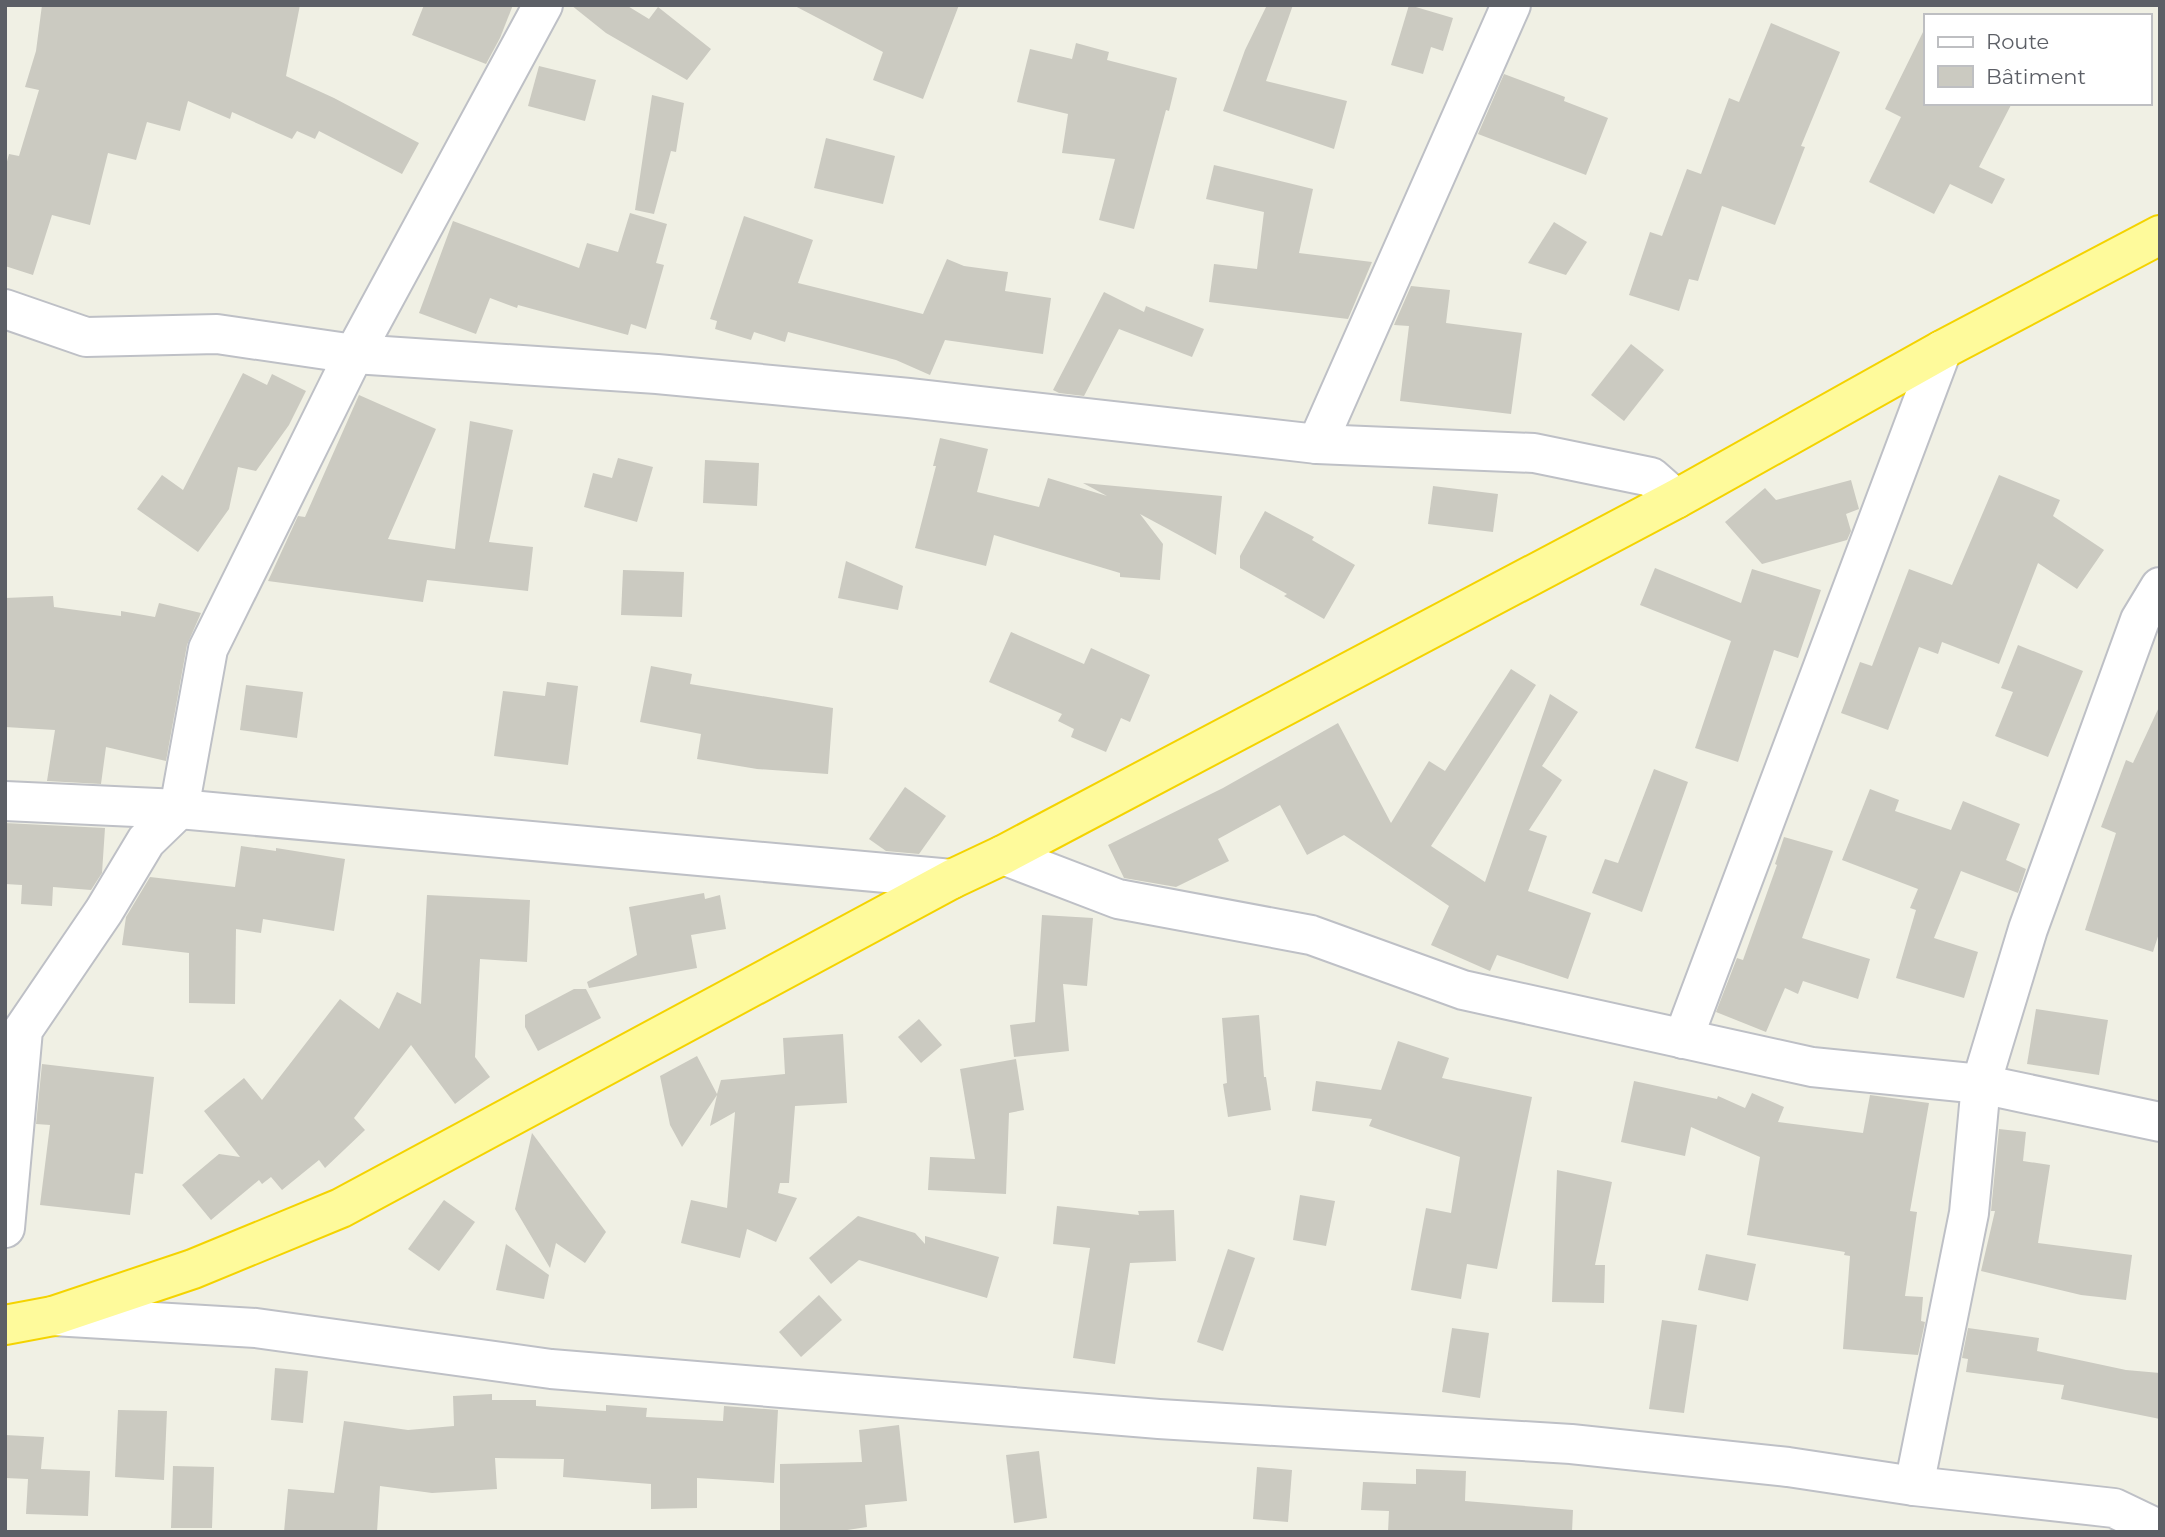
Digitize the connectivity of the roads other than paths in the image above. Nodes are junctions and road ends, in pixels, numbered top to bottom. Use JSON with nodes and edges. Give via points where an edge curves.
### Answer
{"nodes":[{"id":1,"x":542,"y":5,"type":"edge"},
{"id":2,"x":1511,"y":5,"type":"edge"},
{"id":3,"x":2160,"y":235,"type":"edge"},
{"id":4,"x":5,"y":309,"type":"edge"},
{"id":5,"x":1942,"y":350,"type":"junction"},
{"id":6,"x":354,"y":354,"type":"junction"},
{"id":7,"x":1317,"y":444,"type":"junction"},
{"id":8,"x":1676,"y":499,"type":"junction"},
{"id":9,"x":2160,"y":587,"type":"edge"},
{"id":10,"x":5,"y":801,"type":"edge"},
{"id":11,"x":179,"y":809,"type":"junction"},
{"id":12,"x":1003,"y":855,"type":"junction"},
{"id":13,"x":953,"y":879,"type":"junction"},
{"id":14,"x":1683,"y":1039,"type":"junction"},
{"id":15,"x":1981,"y":1084,"type":"junction"},
{"id":16,"x":2160,"y":1122,"type":"edge"},
{"id":17,"x":5,"y":1228,"type":"edge"},
{"id":18,"x":53,"y":1315,"type":"junction"},
{"id":19,"x":5,"y":1325,"type":"edge"},
{"id":20,"x":1914,"y":1486,"type":"junction"},
{"id":21,"x":2160,"y":1530,"type":"edge"}],
"edges":[{"from":1,"to":6,"type":"street"},
{"from":2,"to":7,"type":"street"},
{"from":3,"to":5,"type":"highway"},
{"from":4,"to":6,"type":"street","via":[[86,337],[217,334]]},
{"from":5,"to":8,"type":"highway"},
{"from":5,"to":14,"type":"street"},
{"from":6,"to":7,"type":"street","via":[[922,399]]},
{"from":6,"to":11,"type":"street","via":[[208,649]]},
{"from":7,"to":8,"type":"street","via":[[1534,453],[1651,477]]},
{"from":8,"to":12,"type":"highway"},
{"from":9,"to":15,"type":"street","via":[[2140,620],[2028,929]]},
{"from":10,"to":11,"type":"street"},
{"from":11,"to":13,"type":"street"},
{"from":11,"to":17,"type":"street","via":[[146,841],[23,1030]]},
{"from":12,"to":13,"type":"highway"},
{"from":12,"to":14,"type":"street","via":[[1118,899],[1311,935],[1463,990]]},
{"from":13,"to":18,"type":"highway","via":[[341,1208],[193,1269]]},
{"from":14,"to":15,"type":"street","via":[[1812,1067]]},
{"from":15,"to":16,"type":"street"},
{"from":15,"to":20,"type":"street","via":[[1969,1213]]},
{"from":18,"to":19,"type":"highway"},
{"from":18,"to":20,"type":"street","via":[[256,1328],[551,1369],[1160,1419],[1571,1444],[1788,1467]]},
{"from":20,"to":21,"type":"street","via":[[2114,1508]]}]}
